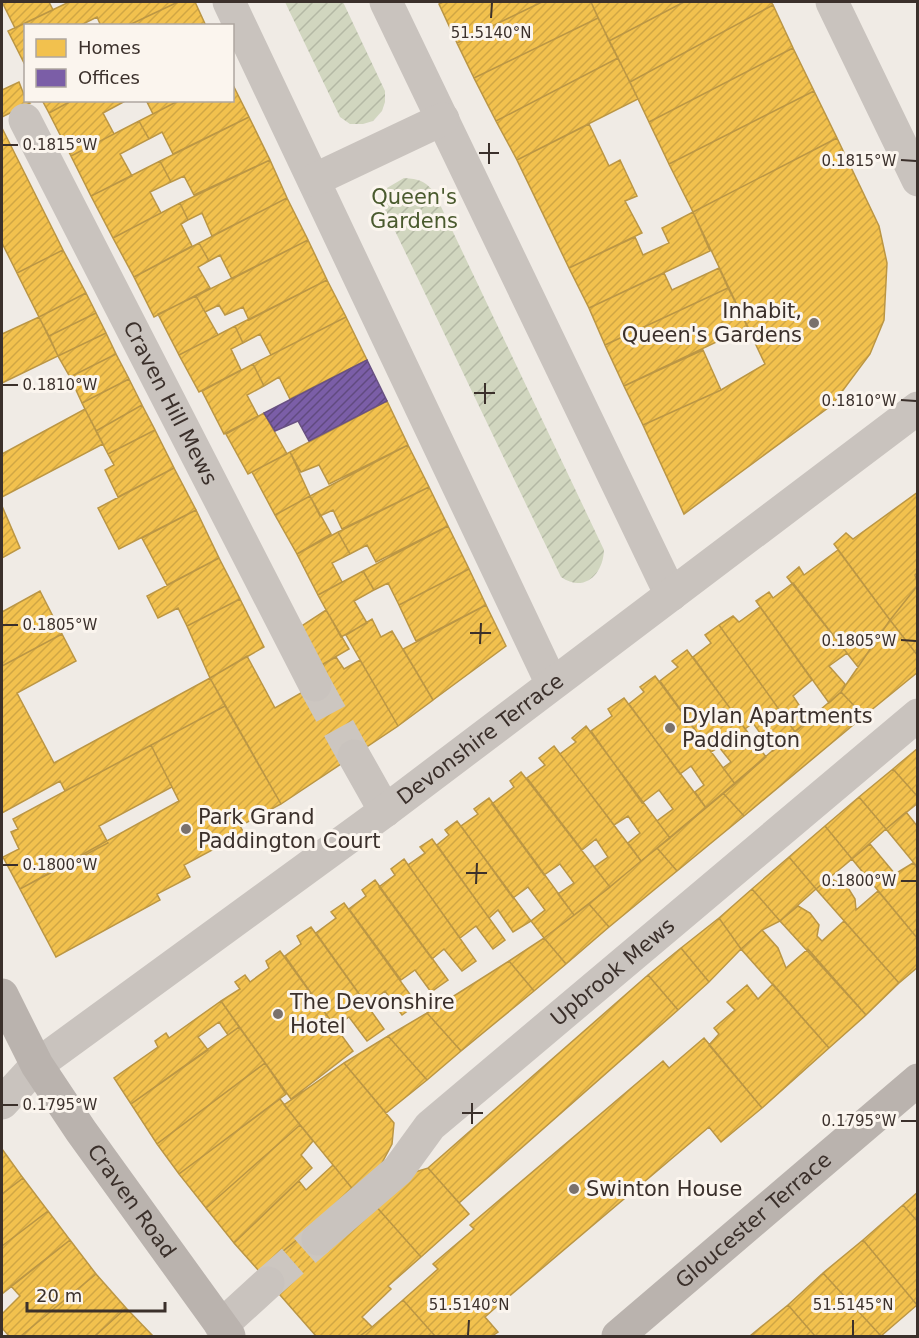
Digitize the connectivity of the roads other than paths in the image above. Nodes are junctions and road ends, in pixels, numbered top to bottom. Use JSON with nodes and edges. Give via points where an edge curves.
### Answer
{"nodes":[{"id":1,"x":229,"y":2,"type":"edge"},
{"id":2,"x":386,"y":2,"type":"edge"},
{"id":3,"x":831,"y":2,"type":"edge"},
{"id":4,"x":443,"y":119,"type":"junction"},
{"id":5,"x":25,"y":120,"type":"dead end"},
{"id":6,"x":314,"y":180,"type":"junction"},
{"id":7,"x":918,"y":180,"type":"edge"},
{"id":8,"x":918,"y":408,"type":"edge"},
{"id":9,"x":671,"y":595,"type":"junction"},
{"id":10,"x":552,"y":684,"type":"junction"},
{"id":11,"x":315,"y":685,"type":"tunnel mouth"},
{"id":12,"x":918,"y":715,"type":"edge"},
{"id":13,"x":354,"y":756,"type":"tunnel mouth"},
{"id":14,"x":385,"y":811,"type":"junction"},
{"id":15,"x":2,"y":995,"type":"edge"},
{"id":16,"x":38,"y":1065,"type":"junction"},
{"id":17,"x":918,"y":1080,"type":"edge"},
{"id":18,"x":2,"y":1103,"type":"edge"},
{"id":19,"x":318,"y":1239,"type":"tunnel mouth"},
{"id":20,"x":268,"y":1283,"type":"tunnel mouth"},
{"id":21,"x":225,"y":1333,"type":"edge"},
{"id":22,"x":618,"y":1336,"type":"edge"}],
"edges":[{"from":1,"to":6,"type":"street"},
{"from":2,"to":4,"type":"street"},
{"from":3,"to":7,"type":"street"},
{"from":4,"to":6,"type":"street"},
{"from":4,"to":9,"type":"street"},
{"from":5,"to":11,"type":"street","name":"Craven Hill Mews"},
{"from":6,"to":10,"type":"street"},
{"from":8,"to":9,"type":"street","name":"Devonshire Terrace"},
{"from":9,"to":10,"type":"street","name":"Devonshire Terrace"},
{"from":10,"to":14,"type":"street","name":"Devonshire Terrace"},
{"from":12,"to":19,"type":"street","name":"Upbrook Mews","via":[[430,1126],[398,1170]]},
{"from":13,"to":14,"type":"street"},
{"from":14,"to":16,"type":"street","name":"Devonshire Terrace"},
{"from":15,"to":16,"type":"main road","name":"Craven Road"},
{"from":16,"to":18,"type":"street","name":"Devonshire Terrace"},
{"from":16,"to":21,"type":"main road","name":"Craven Road"},
{"from":17,"to":22,"type":"main road","name":"Gloucester Terrace"},
{"from":20,"to":21,"type":"street"}]}
